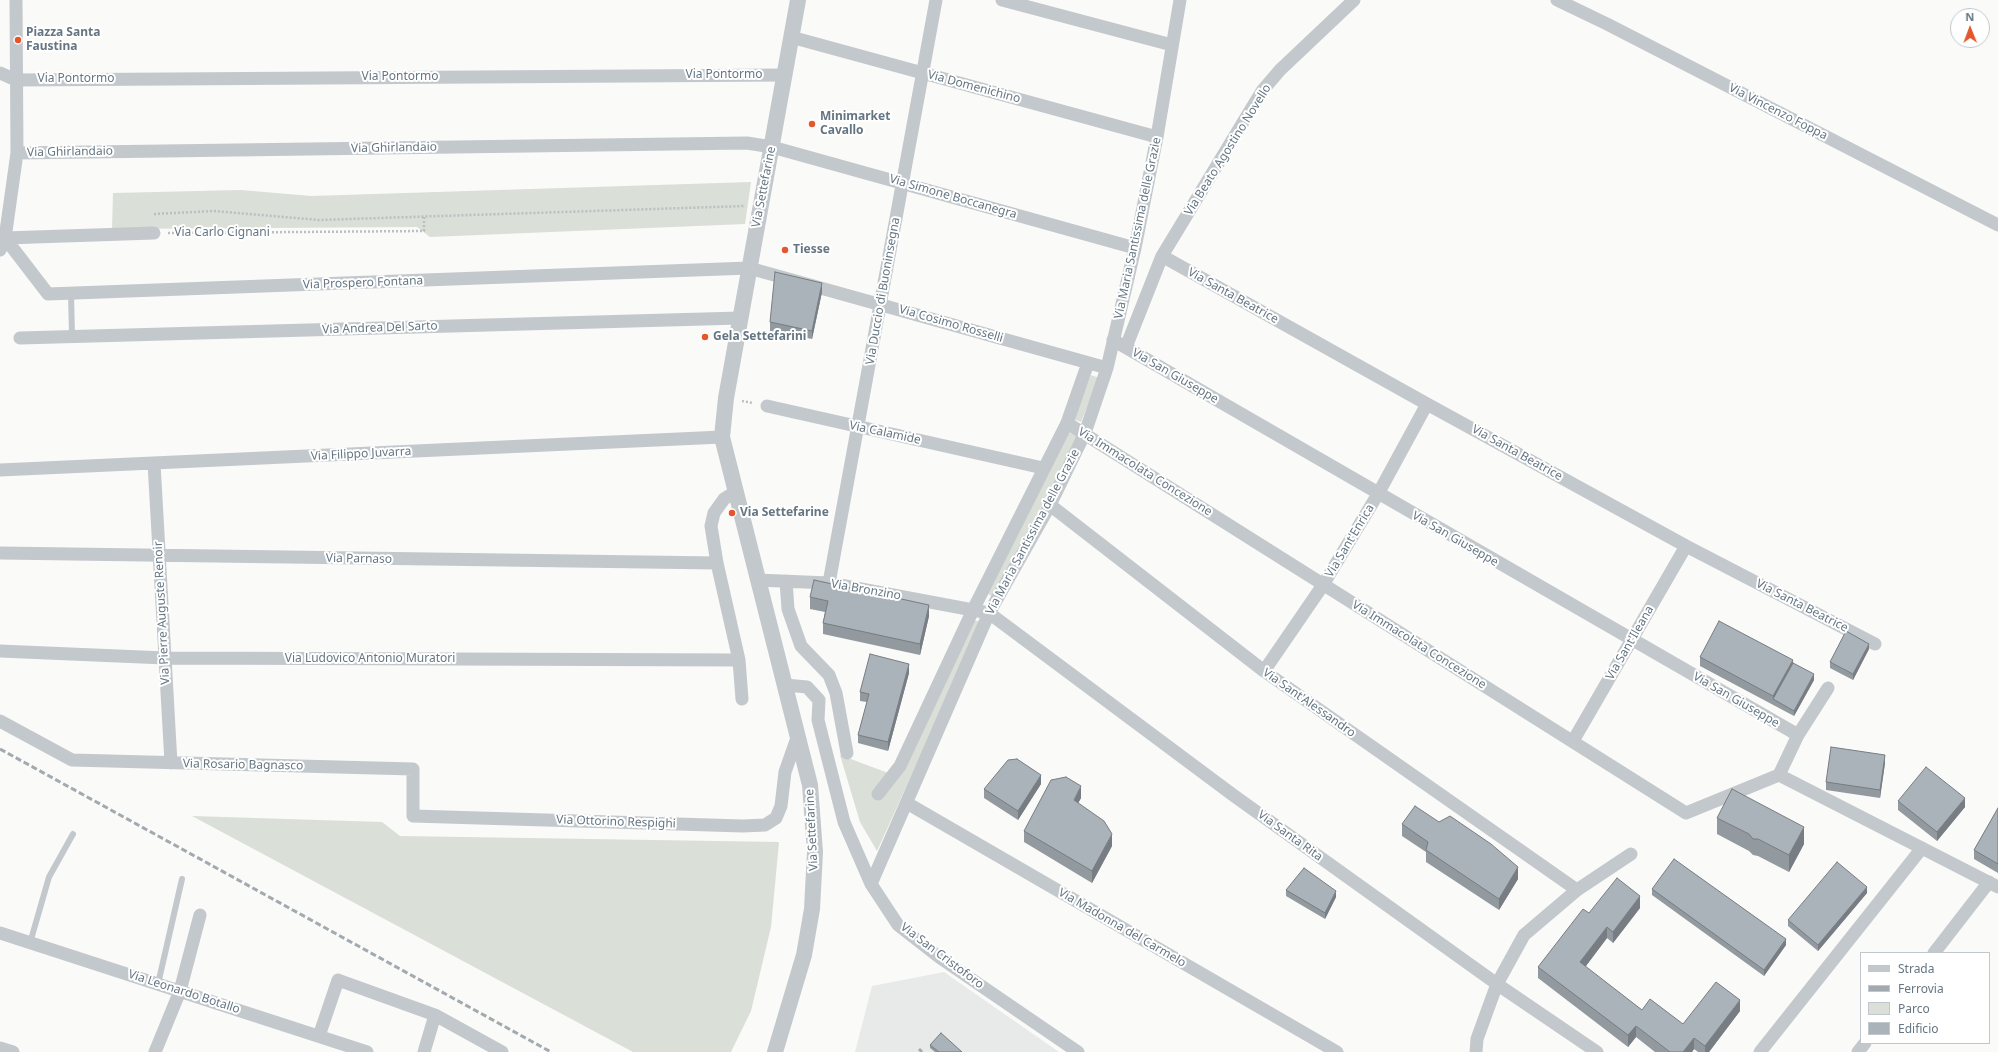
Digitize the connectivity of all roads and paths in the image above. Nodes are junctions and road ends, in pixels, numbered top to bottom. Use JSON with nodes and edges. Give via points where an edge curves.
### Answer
{"nodes":[{"id":1,"x":16,"y":0,"type":"edge"},
{"id":2,"x":798,"y":0,"type":"edge"},
{"id":3,"x":936,"y":0,"type":"edge"},
{"id":4,"x":1002,"y":0,"type":"edge"},
{"id":5,"x":1180,"y":0,"type":"edge"},
{"id":6,"x":1354,"y":0,"type":"edge"},
{"id":7,"x":1556,"y":0,"type":"edge"},
{"id":8,"x":791,"y":37,"type":"junction"},
{"id":9,"x":1172,"y":45,"type":"junction"},
{"id":10,"x":0,"y":73,"type":"edge"},
{"id":11,"x":923,"y":73,"type":"junction"},
{"id":12,"x":784,"y":74,"type":"junction"},
{"id":13,"x":16,"y":80,"type":"junction"},
{"id":14,"x":1157,"y":137,"type":"junction"},
{"id":15,"x":772,"y":147,"type":"junction"},
{"id":16,"x":17,"y":153,"type":"junction"},
{"id":17,"x":903,"y":183,"type":"junction"},
{"id":18,"x":760,"y":209,"type":"junction"},
{"id":19,"x":154,"y":214,"type":"dead end"},
{"id":20,"x":424,"y":216,"type":"junction"},
{"id":21,"x":1998,"y":225,"type":"edge"},
{"id":22,"x":154,"y":233,"type":"joint"},
{"id":23,"x":3,"y":244,"type":"edge"},
{"id":24,"x":1134,"y":248,"type":"junction"},
{"id":25,"x":1162,"y":256,"type":"junction"},
{"id":26,"x":749,"y":268,"type":"junction"},
{"id":27,"x":71,"y":294,"type":"junction"},
{"id":28,"x":880,"y":304,"type":"junction"},
{"id":29,"x":740,"y":318,"type":"junction"},
{"id":30,"x":72,"y":336,"type":"junction"},
{"id":31,"x":20,"y":338,"type":"dead end"},
{"id":32,"x":1113,"y":340,"type":"junction"},
{"id":33,"x":1126,"y":347,"type":"junction"},
{"id":34,"x":1088,"y":363,"type":"junction"},
{"id":35,"x":1107,"y":368,"type":"junction"},
{"id":36,"x":726,"y":398,"type":"junction"},
{"id":37,"x":1427,"y":404,"type":"junction"},
{"id":38,"x":766,"y":406,"type":"joint"},
{"id":39,"x":1067,"y":423,"type":"junction"},
{"id":40,"x":858,"y":427,"type":"junction"},
{"id":41,"x":1085,"y":433,"type":"junction"},
{"id":42,"x":722,"y":437,"type":"junction"},
{"id":43,"x":154,"y":463,"type":"junction"},
{"id":44,"x":1044,"y":468,"type":"junction"},
{"id":45,"x":0,"y":470,"type":"edge"},
{"id":46,"x":735,"y":492,"type":"junction"},
{"id":47,"x":1378,"y":494,"type":"junction"},
{"id":48,"x":1050,"y":505,"type":"junction"},
{"id":49,"x":1686,"y":546,"type":"junction"},
{"id":50,"x":0,"y":553,"type":"edge"},
{"id":51,"x":159,"y":556,"type":"junction"},
{"id":52,"x":717,"y":562,"type":"junction"},
{"id":53,"x":757,"y":580,"type":"junction"},
{"id":54,"x":786,"y":581,"type":"junction"},
{"id":55,"x":829,"y":583,"type":"junction"},
{"id":56,"x":1323,"y":585,"type":"junction"},
{"id":57,"x":973,"y":610,"type":"junction"},
{"id":58,"x":989,"y":613,"type":"junction"},
{"id":59,"x":1632,"y":639,"type":"junction"},
{"id":60,"x":1875,"y":644,"type":"dead end"},
{"id":61,"x":0,"y":651,"type":"edge"},
{"id":62,"x":165,"y":658,"type":"junction"},
{"id":63,"x":739,"y":660,"type":"junction"},
{"id":64,"x":1264,"y":671,"type":"junction"},
{"id":65,"x":785,"y":685,"type":"junction"},
{"id":66,"x":1828,"y":688,"type":"dead end"},
{"id":67,"x":742,"y":699,"type":"dead end"},
{"id":68,"x":0,"y":721,"type":"edge"},
{"id":69,"x":798,"y":735,"type":"junction"},
{"id":70,"x":1798,"y":736,"type":"junction"},
{"id":71,"x":1573,"y":741,"type":"junction"},
{"id":72,"x":847,"y":753,"type":"dead end"},
{"id":73,"x":171,"y":763,"type":"junction"},
{"id":74,"x":413,"y":769,"type":"joint"},
{"id":75,"x":1779,"y":775,"type":"junction"},
{"id":76,"x":878,"y":794,"type":"dead end"},
{"id":77,"x":906,"y":804,"type":"junction"},
{"id":78,"x":73,"y":834,"type":"dead end"},
{"id":79,"x":1922,"y":848,"type":"junction"},
{"id":80,"x":1631,"y":854,"type":"dead end"},
{"id":81,"x":182,"y":879,"type":"dead end"},
{"id":82,"x":871,"y":884,"type":"junction"},
{"id":83,"x":1994,"y":885,"type":"edge"},
{"id":84,"x":1577,"y":890,"type":"junction"},
{"id":85,"x":200,"y":915,"type":"dead end"},
{"id":86,"x":0,"y":933,"type":"edge"},
{"id":87,"x":30,"y":943,"type":"junction"},
{"id":88,"x":1935,"y":952,"type":"edge"},
{"id":89,"x":158,"y":984,"type":"junction"},
{"id":90,"x":1497,"y":984,"type":"junction"},
{"id":91,"x":180,"y":991,"type":"junction"},
{"id":92,"x":435,"y":1015,"type":"junction"},
{"id":93,"x":319,"y":1036,"type":"junction"},
{"id":94,"x":1864,"y":1044,"type":"edge"},
{"id":95,"x":0,"y":1048,"type":"edge"},
{"id":96,"x":13,"y":1052,"type":"edge"},
{"id":97,"x":155,"y":1052,"type":"edge"},
{"id":98,"x":367,"y":1052,"type":"edge"},
{"id":99,"x":424,"y":1052,"type":"edge"},
{"id":100,"x":502,"y":1052,"type":"edge"},
{"id":101,"x":775,"y":1052,"type":"edge"},
{"id":102,"x":1078,"y":1052,"type":"edge"},
{"id":103,"x":1337,"y":1052,"type":"edge"},
{"id":104,"x":1476,"y":1052,"type":"edge"},
{"id":105,"x":1597,"y":1052,"type":"edge"},
{"id":106,"x":1760,"y":1052,"type":"edge"},
{"id":107,"x":1858,"y":1052,"type":"edge"}],
"edges":[{"from":1,"to":13,"type":"street"},
{"from":2,"to":8,"type":"street","name":"Via Settefarine"},
{"from":3,"to":11,"type":"street","name":"Via Duccio di Buoninsegna"},
{"from":4,"to":9,"type":"street"},
{"from":5,"to":9,"type":"street","name":"Via Maria Santissima delle Grazie"},
{"from":6,"to":25,"type":"street","name":"Via Beato Agostino Novello","via":[[1280,70],[1262,91]]},
{"from":7,"to":21,"type":"street","name":"Via Vincenzo Foppa"},
{"from":8,"to":11,"type":"street","name":"Via Domenichino"},
{"from":8,"to":12,"type":"street","name":"Via Settefarine"},
{"from":9,"to":14,"type":"street","name":"Via Maria Santissima delle Grazie"},
{"from":10,"to":13,"type":"street"},
{"from":11,"to":14,"type":"street","name":"Via Domenichino"},
{"from":11,"to":17,"type":"street","name":"Via Duccio di Buoninsegna"},
{"from":12,"to":13,"type":"street","name":"Via Pontormo"},
{"from":12,"to":15,"type":"street","name":"Via Settefarine"},
{"from":13,"to":16,"type":"street"},
{"from":14,"to":24,"type":"street","name":"Via Maria Santissima delle Grazie"},
{"from":15,"to":16,"type":"street","name":"Via Ghirlandaio","via":[[747,142]]},
{"from":15,"to":17,"type":"street","name":"Via Simone Boccanegra"},
{"from":15,"to":18,"type":"street","name":"Via Settefarine"},
{"from":16,"to":23,"type":"street"},
{"from":17,"to":24,"type":"street","name":"Via Simone Boccanegra"},
{"from":17,"to":28,"type":"street","name":"Via Duccio di Buoninsegna"},
{"from":18,"to":20,"type":"path","via":[[746,206]]},
{"from":18,"to":26,"type":"street","name":"Via Settefarine"},
{"from":19,"to":20,"type":"path","via":[[214,211],[319,220]]},
{"from":20,"to":22,"type":"path","name":"Via Carlo Cignani","via":[[424,231]]},
{"from":22,"to":23,"type":"street"},
{"from":23,"to":27,"type":"street","name":"Via Prospero Fontana","via":[[48,294]]},
{"from":24,"to":32,"type":"street","name":"Via Maria Santissima delle Grazie"},
{"from":25,"to":33,"type":"street","name":"Via Maria Santissima delle Grazie"},
{"from":25,"to":37,"type":"street","name":"Via Santa Beatrice"},
{"from":26,"to":27,"type":"street","name":"Via Prospero Fontana"},
{"from":26,"to":28,"type":"street","name":"Via Cosimo Rosselli"},
{"from":26,"to":29,"type":"street","name":"Via Settefarine"},
{"from":27,"to":30,"type":"lane"},
{"from":28,"to":34,"type":"street","name":"Via Cosimo Rosselli"},
{"from":28,"to":40,"type":"street","name":"Via Duccio di Buoninsegna"},
{"from":29,"to":30,"type":"street","name":"Via Andrea Del Sarto"},
{"from":29,"to":36,"type":"street","name":"Via Settefarine"},
{"from":30,"to":31,"type":"street","name":"Via Andrea Del Sarto"},
{"from":32,"to":33,"type":"street","name":"Via San Giuseppe"},
{"from":32,"to":35,"type":"street","name":"Via Maria Santissima delle Grazie"},
{"from":33,"to":47,"type":"street","name":"Via San Giuseppe"},
{"from":34,"to":35,"type":"street","name":"Via Cosimo Rosselli"},
{"from":34,"to":39,"type":"street","name":"Via Maria Santissima delle Grazie"},
{"from":35,"to":41,"type":"street","name":"Via Maria Santissima delle Grazie"},
{"from":36,"to":38,"type":"path"},
{"from":36,"to":42,"type":"street","name":"Via Settefarine"},
{"from":37,"to":47,"type":"street","name":"Via Sant'Enrica"},
{"from":37,"to":49,"type":"street","name":"Via Santa Beatrice"},
{"from":38,"to":40,"type":"street","name":"Via Calamide"},
{"from":39,"to":41,"type":"street","name":"Via Immacolata Concezione"},
{"from":39,"to":44,"type":"street","name":"Via Maria Santissima delle Grazie"},
{"from":40,"to":44,"type":"street","name":"Via Calamide"},
{"from":40,"to":55,"type":"street","name":"Via Duccio di Buoninsegna"},
{"from":41,"to":48,"type":"street","name":"Via Maria Santissima delle Grazie"},
{"from":41,"to":56,"type":"street","name":"Via Immacolata Concezione"},
{"from":42,"to":43,"type":"street","name":"Via Filippo Juvarra"},
{"from":42,"to":46,"type":"street","name":"Via Settefarine"},
{"from":43,"to":45,"type":"street","name":"Via Filippo Juvarra"},
{"from":43,"to":51,"type":"street","name":"Via Pierre Auguste Renoir"},
{"from":44,"to":57,"type":"street","name":"Via Maria Santissima delle Grazie"},
{"from":46,"to":52,"type":"street","via":[[724,499],[714,513],[711,526]]},
{"from":46,"to":53,"type":"street","name":"Via Settefarine"},
{"from":47,"to":56,"type":"street","name":"Via Sant'Enrica"},
{"from":47,"to":59,"type":"street","name":"Via San Giuseppe"},
{"from":48,"to":58,"type":"street","name":"Via Maria Santissima delle Grazie"},
{"from":48,"to":64,"type":"street","name":"Via Sant'Alessandro"},
{"from":49,"to":59,"type":"street","name":"Via Sant'Ileana"},
{"from":49,"to":60,"type":"street","name":"Via Santa Beatrice"},
{"from":50,"to":51,"type":"street","name":"Via Parnaso"},
{"from":51,"to":52,"type":"street","name":"Via Parnaso"},
{"from":51,"to":62,"type":"street","name":"Via Pierre Auguste Renoir"},
{"from":52,"to":63,"type":"street"},
{"from":53,"to":54,"type":"street","name":"Via Bronzino"},
{"from":53,"to":65,"type":"street","name":"Via Settefarine"},
{"from":54,"to":55,"type":"street","name":"Via Bronzino"},
{"from":54,"to":72,"type":"street","via":[[788,609],[801,646],[829,675],[836,693]]},
{"from":55,"to":57,"type":"street","name":"Via Bronzino"},
{"from":56,"to":64,"type":"street","name":"Via Sant'Enrica"},
{"from":56,"to":71,"type":"street","name":"Via Immacolata Concezione"},
{"from":57,"to":58,"type":"street","name":"Via Bronzino"},
{"from":57,"to":76,"type":"street","via":[[900,766]]},
{"from":58,"to":77,"type":"street","name":"Via Maria Santissima delle Grazie"},
{"from":58,"to":90,"type":"street","name":"Via Santa Rita","via":[[1233,795]]},
{"from":59,"to":70,"type":"street","name":"Via San Giuseppe"},
{"from":59,"to":71,"type":"street","name":"Via Sant'Ileana"},
{"from":61,"to":62,"type":"street","name":"Via Ludovico Antonio Muratori"},
{"from":62,"to":63,"type":"street","name":"Via Ludovico Antonio Muratori"},
{"from":62,"to":73,"type":"street","name":"Via Pierre Auguste Renoir"},
{"from":63,"to":67,"type":"street"},
{"from":64,"to":84,"type":"street","name":"Via Sant'Alessandro"},
{"from":65,"to":69,"type":"street","name":"Via Settefarine"},
{"from":65,"to":82,"type":"street","name":"Via San Cristoforo","via":[[807,687],[818,700],[818,720],[844,822]]},
{"from":66,"to":70,"type":"street"},
{"from":68,"to":73,"type":"street","name":"Via Rosario Bagnasco","via":[[72,760]]},
{"from":69,"to":74,"type":"street","name":"Via Ottorino Respighi","via":[[785,772],[781,806],[776,818],[765,825],[413,816]]},
{"from":69,"to":101,"type":"street","name":"Via Settefarine","via":[[810,785],[815,852],[812,908],[804,955]]},
{"from":70,"to":75,"type":"street"},
{"from":71,"to":75,"type":"street","name":"Via Immacolata Concezione","via":[[1686,813]]},
{"from":73,"to":74,"type":"street","name":"Via Rosario Bagnasco"},
{"from":75,"to":79,"type":"street"},
{"from":77,"to":82,"type":"street","name":"Via Maria Santissima delle Grazie"},
{"from":77,"to":103,"type":"street","name":"Via Madonna del Carmelo"},
{"from":78,"to":87,"type":"lane","via":[[49,877]]},
{"from":79,"to":83,"type":"street"},
{"from":79,"to":106,"type":"street"},
{"from":80,"to":84,"type":"street"},
{"from":81,"to":89,"type":"lane"},
{"from":82,"to":102,"type":"street","name":"Via San Cristoforo","via":[[898,925],[939,957]]},
{"from":83,"to":88,"type":"street"},
{"from":84,"to":90,"type":"street","via":[[1524,936]]},
{"from":85,"to":91,"type":"street"},
{"from":86,"to":87,"type":"street","name":"Via Leonardo Botallo"},
{"from":87,"to":89,"type":"street","name":"Via Leonardo Botallo"},
{"from":89,"to":91,"type":"street","name":"Via Leonardo Botallo"},
{"from":90,"to":104,"type":"street","via":[[1477,1039]]},
{"from":90,"to":105,"type":"street","name":"Via Santa Rita"},
{"from":91,"to":93,"type":"street","name":"Via Leonardo Botallo"},
{"from":91,"to":97,"type":"street"},
{"from":92,"to":93,"type":"street","via":[[338,980]]},
{"from":92,"to":99,"type":"street"},
{"from":92,"to":100,"type":"street"},
{"from":93,"to":98,"type":"street","name":"Via Leonardo Botallo"},
{"from":94,"to":107,"type":"street"},
{"from":95,"to":96,"type":"street"}]}
